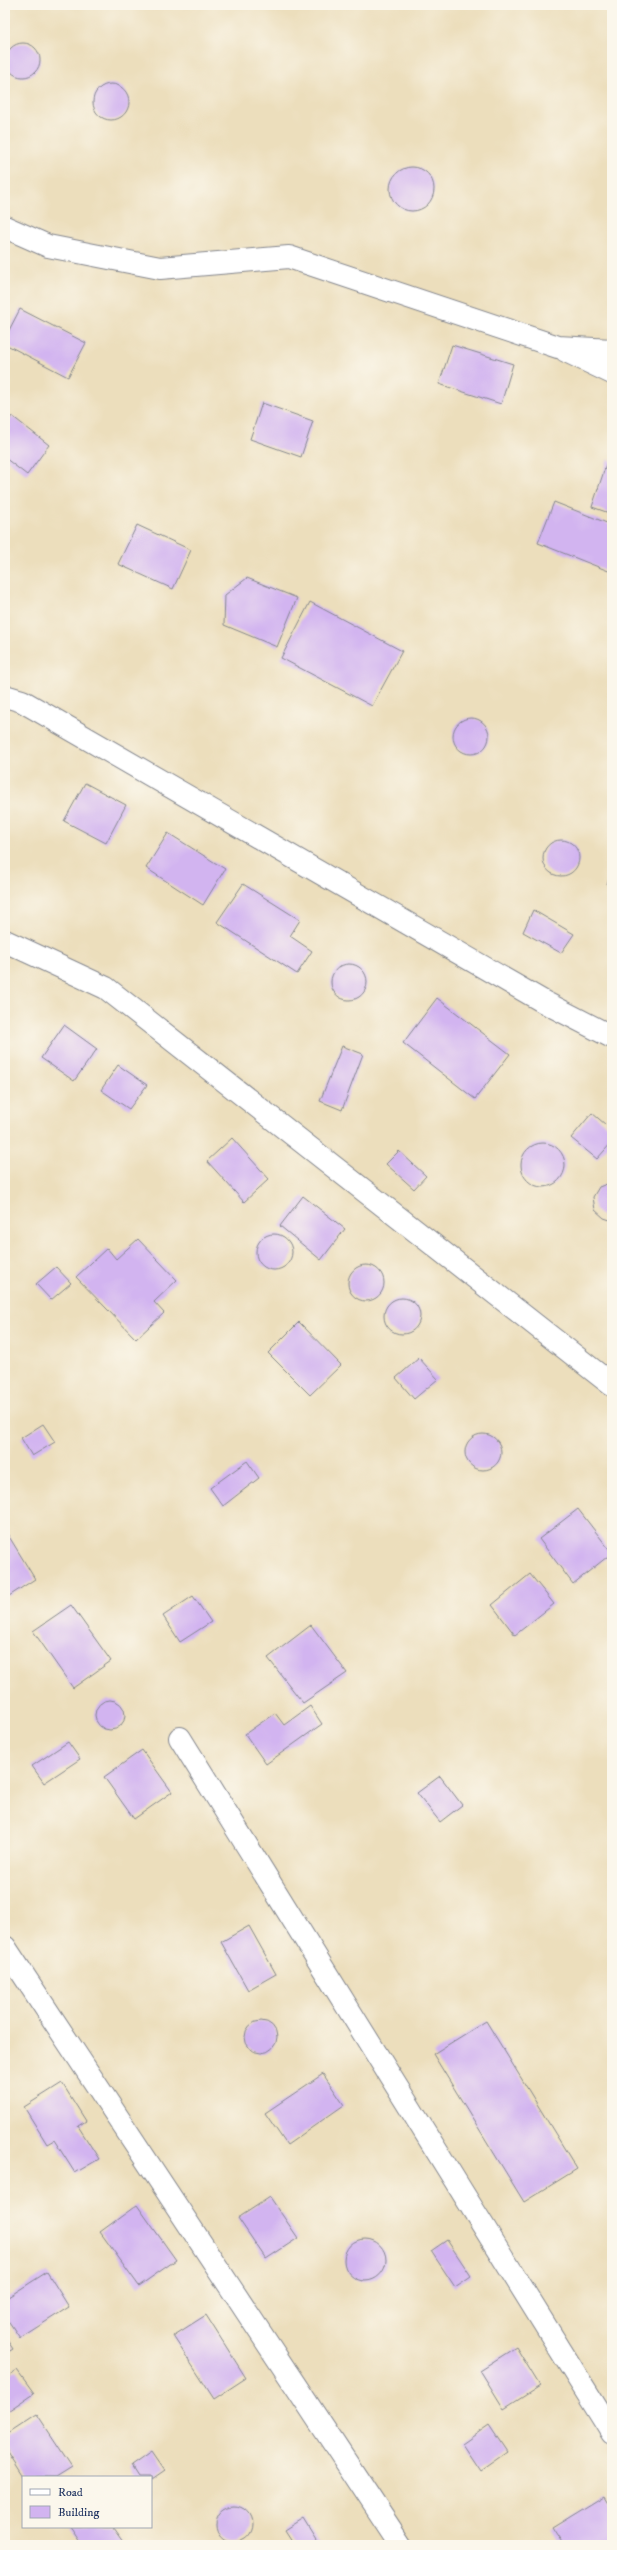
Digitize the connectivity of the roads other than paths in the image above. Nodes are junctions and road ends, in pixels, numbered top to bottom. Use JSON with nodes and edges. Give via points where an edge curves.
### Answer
{"nodes":[{"id":1,"x":5,"y":227,"type":"edge"},
{"id":2,"x":558,"y":347,"type":"junction"},
{"id":3,"x":612,"y":350,"type":"edge"},
{"id":4,"x":612,"y":373,"type":"edge"},
{"id":5,"x":5,"y":696,"type":"edge"},
{"id":6,"x":5,"y":941,"type":"edge"},
{"id":7,"x":612,"y":1037,"type":"edge"},
{"id":8,"x":612,"y":1385,"type":"edge"},
{"id":9,"x":180,"y":1738,"type":"dead end"},
{"id":10,"x":5,"y":1947,"type":"edge"},
{"id":11,"x":612,"y":2433,"type":"edge"},
{"id":12,"x":401,"y":2545,"type":"edge"}],
"edges":[{"from":1,"to":2,"type":"street","via":[[48,246],[160,268],[289,256]]},
{"from":2,"to":3,"type":"street"},
{"from":2,"to":4,"type":"street"},
{"from":5,"to":7,"type":"street","via":[[22,702],[544,1002]]},
{"from":6,"to":8,"type":"street","via":[[106,988]]},
{"from":9,"to":11,"type":"street"},
{"from":10,"to":12,"type":"street"}]}
